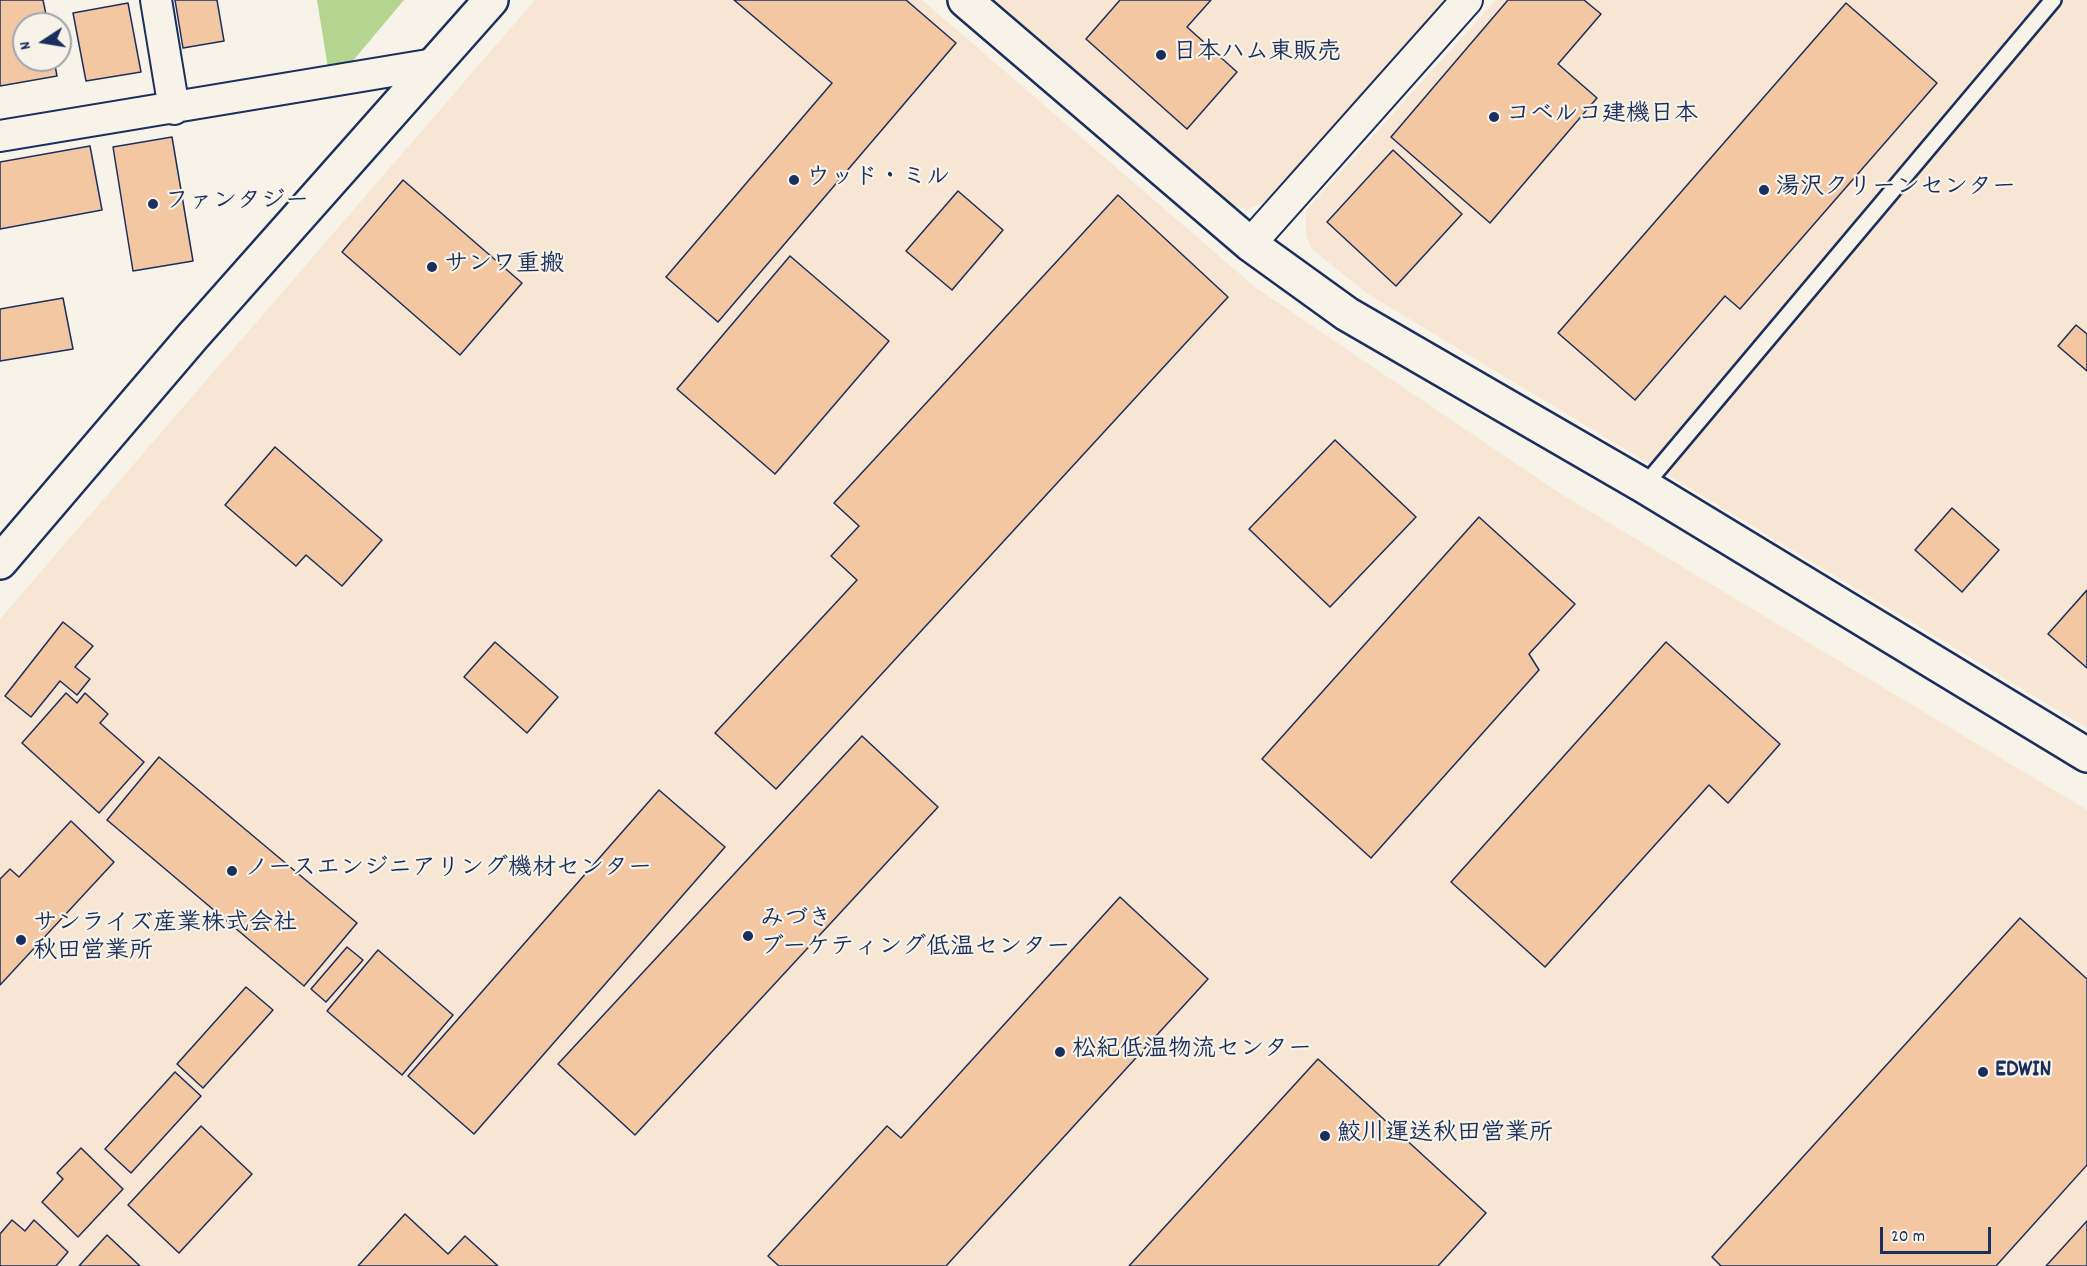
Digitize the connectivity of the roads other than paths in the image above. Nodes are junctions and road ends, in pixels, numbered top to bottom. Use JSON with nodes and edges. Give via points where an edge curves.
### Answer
{"nodes":[{"id":1,"x":156,"y":0,"type":"edge"},
{"id":2,"x":491,"y":0,"type":"edge"},
{"id":3,"x":965,"y":0,"type":"edge"},
{"id":4,"x":1467,"y":0,"type":"edge"},
{"id":5,"x":2053,"y":0,"type":"edge"},
{"id":6,"x":434,"y":64,"type":"junction"},
{"id":7,"x":174,"y":109,"type":"junction"},
{"id":8,"x":0,"y":136,"type":"edge"},
{"id":9,"x":1250,"y":244,"type":"junction"},
{"id":10,"x":1644,"y":486,"type":"junction"},
{"id":11,"x":0,"y":562,"type":"edge"},
{"id":12,"x":2087,"y":755,"type":"edge"}],
"edges":[{"from":1,"to":7,"type":"street"},
{"from":2,"to":6,"type":"street"},
{"from":3,"to":9,"type":"street"},
{"from":4,"to":9,"type":"street"},
{"from":5,"to":10,"type":"lane"},
{"from":6,"to":7,"type":"street"},
{"from":6,"to":11,"type":"street"},
{"from":7,"to":8,"type":"street"},
{"from":9,"to":10,"type":"street","via":[[1347,314]]},
{"from":10,"to":12,"type":"street"}]}
